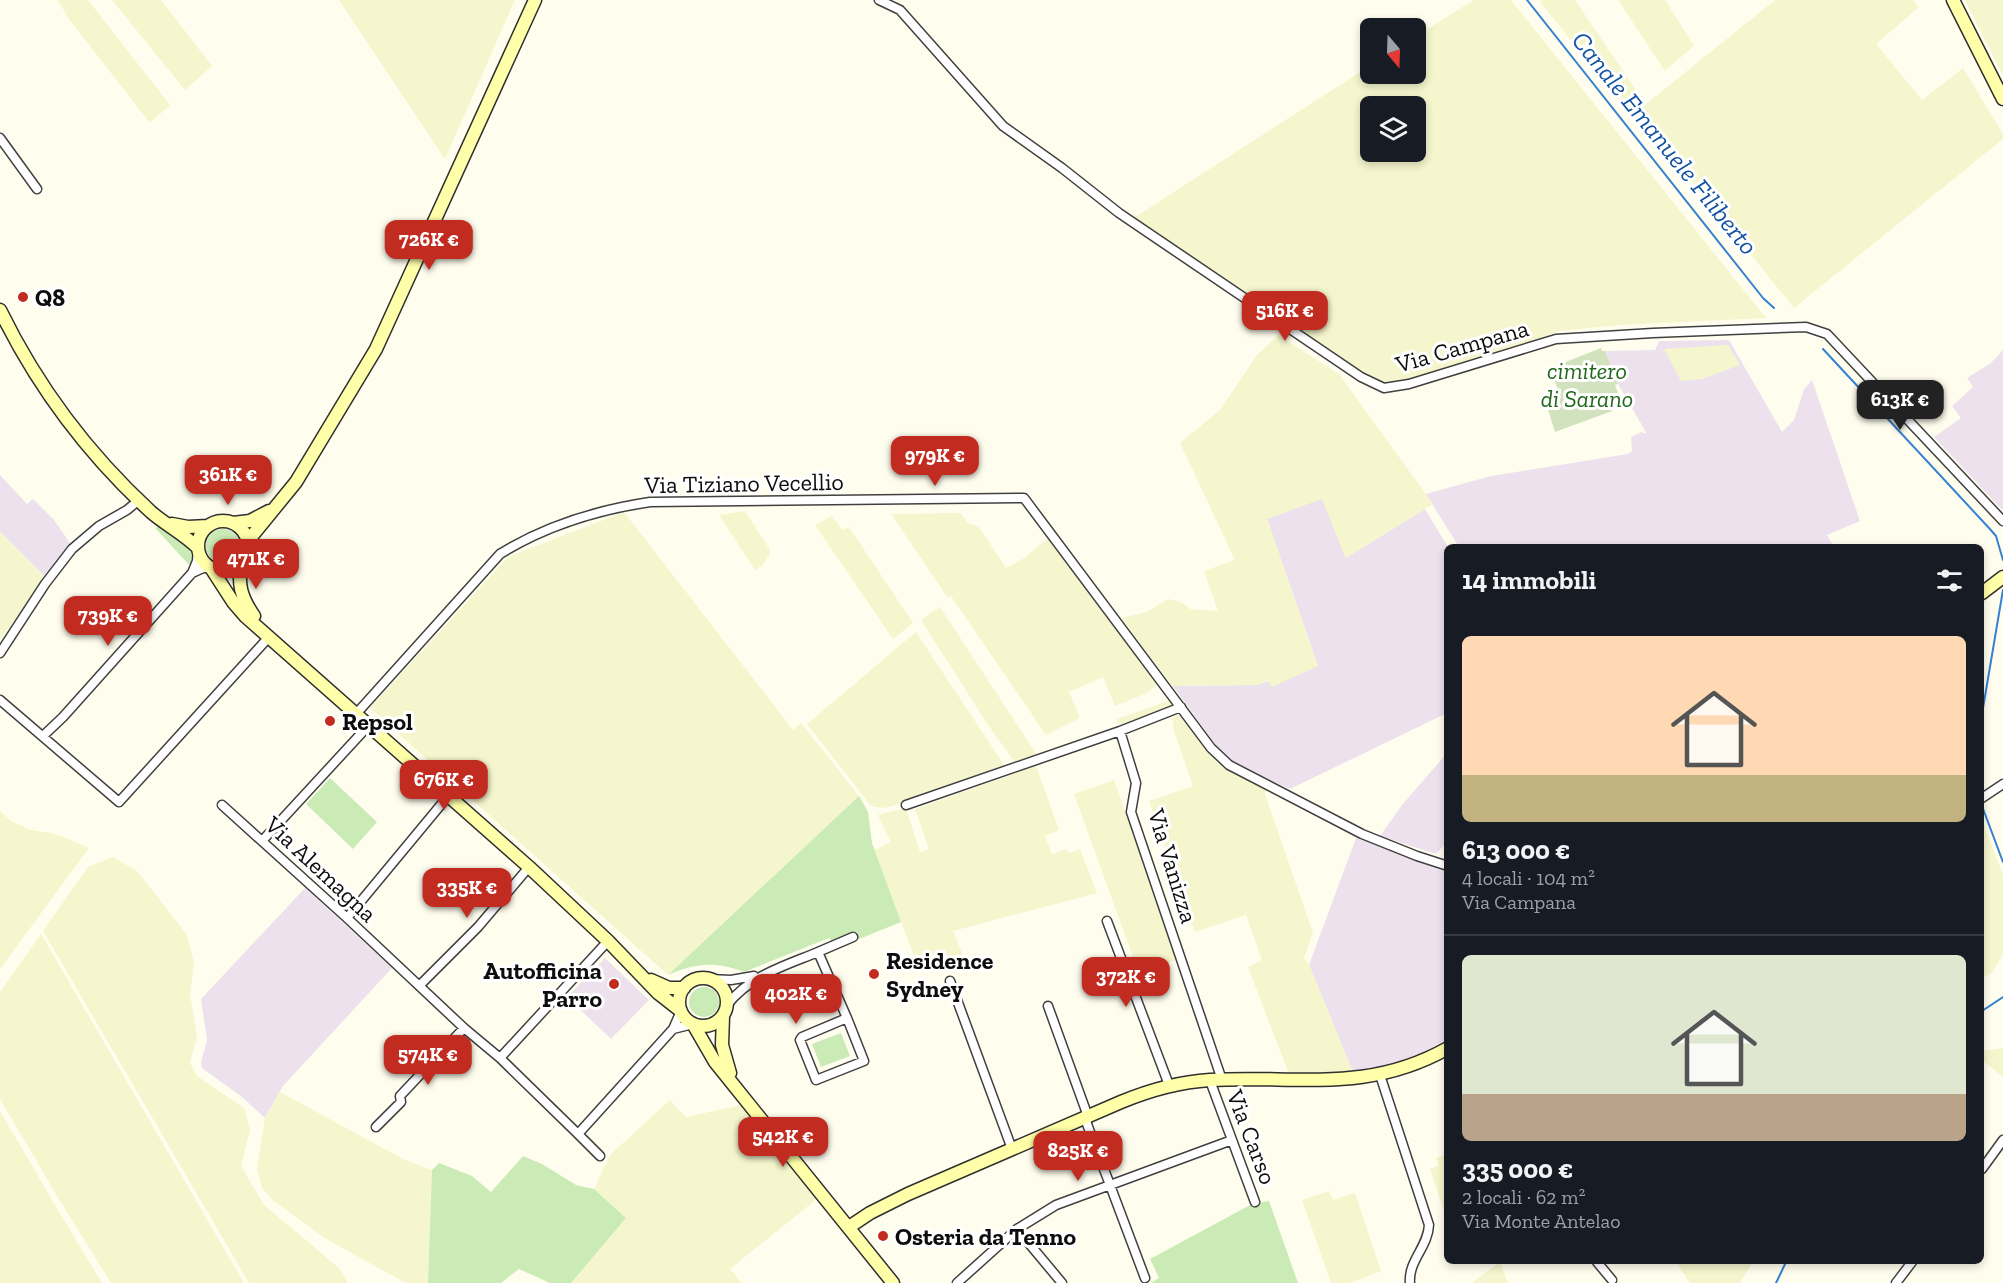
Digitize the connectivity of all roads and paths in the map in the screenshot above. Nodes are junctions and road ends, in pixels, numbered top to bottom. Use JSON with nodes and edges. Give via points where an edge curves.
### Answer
{"nodes":[{"id":1,"x":535,"y":0,"type":"edge"},
{"id":2,"x":879,"y":0,"type":"edge"},
{"id":3,"x":1953,"y":0,"type":"edge"},
{"id":4,"x":2003,"y":99,"type":"edge"},
{"id":5,"x":0,"y":138,"type":"edge"},
{"id":6,"x":37,"y":189,"type":"dead end"},
{"id":7,"x":0,"y":310,"type":"edge"},
{"id":8,"x":139,"y":500,"type":"junction"},
{"id":9,"x":273,"y":509,"type":"junction"},
{"id":10,"x":162,"y":521,"type":"junction"},
{"id":11,"x":2003,"y":521,"type":"edge"},
{"id":12,"x":233,"y":523,"type":"junction"},
{"id":13,"x":208,"y":526,"type":"junction"},
{"id":14,"x":247,"y":542,"type":"junction"},
{"id":15,"x":198,"y":548,"type":"junction"},
{"id":16,"x":242,"y":561,"type":"junction"},
{"id":17,"x":211,"y":568,"type":"junction"},
{"id":18,"x":192,"y":573,"type":"junction"},
{"id":19,"x":2002,"y":578,"type":"edge"},
{"id":20,"x":1984,"y":592,"type":"edge"},
{"id":21,"x":266,"y":634,"type":"junction"},
{"id":22,"x":0,"y":653,"type":"edge"},
{"id":23,"x":0,"y":700,"type":"edge"},
{"id":24,"x":1180,"y":707,"type":"junction"},
{"id":25,"x":356,"y":714,"type":"junction"},
{"id":26,"x":369,"y":725,"type":"junction"},
{"id":27,"x":1120,"y":731,"type":"junction"},
{"id":28,"x":43,"y":736,"type":"junction"},
{"id":29,"x":2003,"y":784,"type":"edge"},
{"id":30,"x":449,"y":795,"type":"junction"},
{"id":31,"x":1984,"y":796,"type":"edge"},
{"id":32,"x":222,"y":805,"type":"dead end"},
{"id":33,"x":906,"y":805,"type":"dead end"},
{"id":34,"x":262,"y":841,"type":"junction"},
{"id":35,"x":1444,"y":865,"type":"edge"},
{"id":36,"x":529,"y":867,"type":"junction"},
{"id":37,"x":347,"y":918,"type":"junction"},
{"id":38,"x":1107,"y":921,"type":"dead end"},
{"id":39,"x":853,"y":937,"type":"dead end"},
{"id":40,"x":608,"y":941,"type":"junction"},
{"id":41,"x":818,"y":952,"type":"junction"},
{"id":42,"x":640,"y":973,"type":"junction"},
{"id":43,"x":763,"y":974,"type":"junction"},
{"id":44,"x":709,"y":979,"type":"junction"},
{"id":45,"x":950,"y":981,"type":"dead end"},
{"id":46,"x":420,"y":985,"type":"junction"},
{"id":47,"x":684,"y":988,"type":"junction"},
{"id":48,"x":1048,"y":1006,"type":"dead end"},
{"id":49,"x":725,"y":1010,"type":"junction"},
{"id":50,"x":681,"y":1011,"type":"junction"},
{"id":51,"x":847,"y":1018,"type":"junction"},
{"id":52,"x":693,"y":1024,"type":"junction"},
{"id":53,"x":464,"y":1028,"type":"junction"},
{"id":54,"x":673,"y":1029,"type":"junction"},
{"id":55,"x":1444,"y":1050,"type":"edge"},
{"id":56,"x":500,"y":1058,"type":"junction"},
{"id":57,"x":1380,"y":1075,"type":"junction"},
{"id":58,"x":1217,"y":1083,"type":"junction"},
{"id":59,"x":1169,"y":1085,"type":"junction"},
{"id":60,"x":738,"y":1091,"type":"junction"},
{"id":61,"x":1086,"y":1117,"type":"junction"},
{"id":62,"x":376,"y":1127,"type":"dead end"},
{"id":63,"x":578,"y":1134,"type":"junction"},
{"id":64,"x":1232,"y":1140,"type":"junction"},
{"id":65,"x":2003,"y":1140,"type":"edge"},
{"id":66,"x":1012,"y":1149,"type":"junction"},
{"id":67,"x":600,"y":1156,"type":"dead end"},
{"id":68,"x":1984,"y":1166,"type":"edge"},
{"id":69,"x":1110,"y":1184,"type":"junction"},
{"id":70,"x":1256,"y":1202,"type":"dead end"},
{"id":71,"x":849,"y":1227,"type":"junction"},
{"id":72,"x":1017,"y":1228,"type":"junction"},
{"id":73,"x":1599,"y":1264,"type":"edge"},
{"id":74,"x":1910,"y":1264,"type":"edge"},
{"id":75,"x":1145,"y":1278,"type":"dead end"},
{"id":76,"x":887,"y":1280,"type":"edge"},
{"id":77,"x":1612,"y":1280,"type":"dead end"},
{"id":78,"x":957,"y":1283,"type":"edge"},
{"id":79,"x":1062,"y":1283,"type":"edge"},
{"id":80,"x":1410,"y":1283,"type":"edge"},
{"id":81,"x":1896,"y":1283,"type":"edge"}],
"edges":[{"from":1,"to":9,"type":"main road","via":[[376,349],[296,482]]},
{"from":2,"to":11,"type":"street","name":"Via Campana","via":[[900,10],[1003,126],[1119,213],[1361,377],[1384,388],[1409,384],[1556,339],[1806,327],[1827,334]]},
{"from":3,"to":4,"type":"main road"},
{"from":5,"to":6,"type":"street"},
{"from":7,"to":8,"type":"main road","via":[[54,403]]},
{"from":8,"to":10,"type":"main road"},
{"from":8,"to":22,"type":"street","via":[[72,549]]},
{"from":9,"to":12,"type":"main road","via":[[250,521]]},
{"from":9,"to":14,"type":"main road"},
{"from":10,"to":13,"type":"main road","via":[[188,527]]},
{"from":10,"to":15,"type":"main road"},
{"from":12,"to":13,"type":"main road","via":[[220,521]]},
{"from":12,"to":14,"type":"main road","via":[[245,534]]},
{"from":13,"to":15,"type":"main road","via":[[200,536]]},
{"from":14,"to":16,"type":"main road"},
{"from":15,"to":17,"type":"main road","via":[[204,563]]},
{"from":15,"to":18,"type":"street"},
{"from":16,"to":17,"type":"main road","via":[[228,570]]},
{"from":16,"to":21,"type":"main road","via":[[241,594]]},
{"from":17,"to":18,"type":"street"},
{"from":17,"to":21,"type":"main road","via":[[233,602]]},
{"from":18,"to":28,"type":"street"},
{"from":19,"to":20,"type":"main road"},
{"from":21,"to":25,"type":"main road"},
{"from":21,"to":28,"type":"street","via":[[119,802]]},
{"from":23,"to":28,"type":"street"},
{"from":24,"to":25,"type":"street","name":"Via Tiziano Vecellio","via":[[1024,498],[650,502],[614,507],[552,527],[500,554]]},
{"from":24,"to":27,"type":"street"},
{"from":24,"to":35,"type":"street","name":"Via Tiziano Vecellio","via":[[1229,765],[1362,834]]},
{"from":25,"to":26,"type":"main road"},
{"from":26,"to":30,"type":"main road"},
{"from":26,"to":34,"type":"street"},
{"from":27,"to":33,"type":"street"},
{"from":27,"to":58,"type":"street","name":"Via Vanizza","via":[[1136,783],[1131,812]]},
{"from":29,"to":31,"type":"street"},
{"from":30,"to":36,"type":"main road"},
{"from":30,"to":37,"type":"street"},
{"from":32,"to":34,"type":"street","name":"Via Alemagna"},
{"from":34,"to":37,"type":"street","name":"Via Alemagna"},
{"from":36,"to":40,"type":"main road"},
{"from":36,"to":46,"type":"street","via":[[478,927]]},
{"from":37,"to":46,"type":"street","name":"Via Alemagna"},
{"from":38,"to":59,"type":"street"},
{"from":39,"to":41,"type":"street"},
{"from":40,"to":42,"type":"main road"},
{"from":40,"to":56,"type":"street"},
{"from":41,"to":43,"type":"street"},
{"from":41,"to":51,"type":"street"},
{"from":42,"to":47,"type":"main road","via":[[661,986]]},
{"from":42,"to":50,"type":"main road"},
{"from":43,"to":44,"type":"street"},
{"from":43,"to":49,"type":"street","via":[[742,988]]},
{"from":44,"to":47,"type":"main road","via":[[695,979]]},
{"from":44,"to":49,"type":"main road","via":[[725,991]]},
{"from":45,"to":66,"type":"street"},
{"from":46,"to":53,"type":"street","name":"Via Alemagna"},
{"from":47,"to":50,"type":"main road","via":[[679,1003]]},
{"from":48,"to":61,"type":"street"},
{"from":49,"to":52,"type":"main road","via":[[719,1021],[707,1026]]},
{"from":49,"to":60,"type":"main road","via":[[723,1054]]},
{"from":50,"to":52,"type":"main road"},
{"from":50,"to":54,"type":"street"},
{"from":51,"to":51,"type":"street","via":[[802,1037],[800,1041],[816,1080],[864,1061]]},
{"from":52,"to":54,"type":"street"},
{"from":52,"to":60,"type":"main road"},
{"from":53,"to":56,"type":"street","name":"Via Alemagna"},
{"from":53,"to":62,"type":"street"},
{"from":54,"to":63,"type":"street"},
{"from":55,"to":57,"type":"main road"},
{"from":56,"to":63,"type":"street","name":"Via Alemagna"},
{"from":57,"to":58,"type":"main road","via":[[1341,1080]]},
{"from":57,"to":80,"type":"street","via":[[1429,1225],[1427,1238],[1411,1267]]},
{"from":58,"to":59,"type":"main road"},
{"from":58,"to":64,"type":"street","name":"Via Carso"},
{"from":59,"to":61,"type":"main road"},
{"from":60,"to":71,"type":"main road"},
{"from":61,"to":66,"type":"main road"},
{"from":61,"to":69,"type":"street"},
{"from":63,"to":67,"type":"street","name":"Via Alemagna"},
{"from":64,"to":69,"type":"street"},
{"from":64,"to":70,"type":"street","name":"Via Carso"},
{"from":65,"to":68,"type":"street"},
{"from":66,"to":71,"type":"main road","via":[[908,1194]]},
{"from":69,"to":72,"type":"street","via":[[1056,1205]]},
{"from":69,"to":75,"type":"street"},
{"from":71,"to":76,"type":"main road"},
{"from":72,"to":78,"type":"street"},
{"from":72,"to":79,"type":"street"},
{"from":73,"to":77,"type":"street"},
{"from":74,"to":81,"type":"street"}]}
